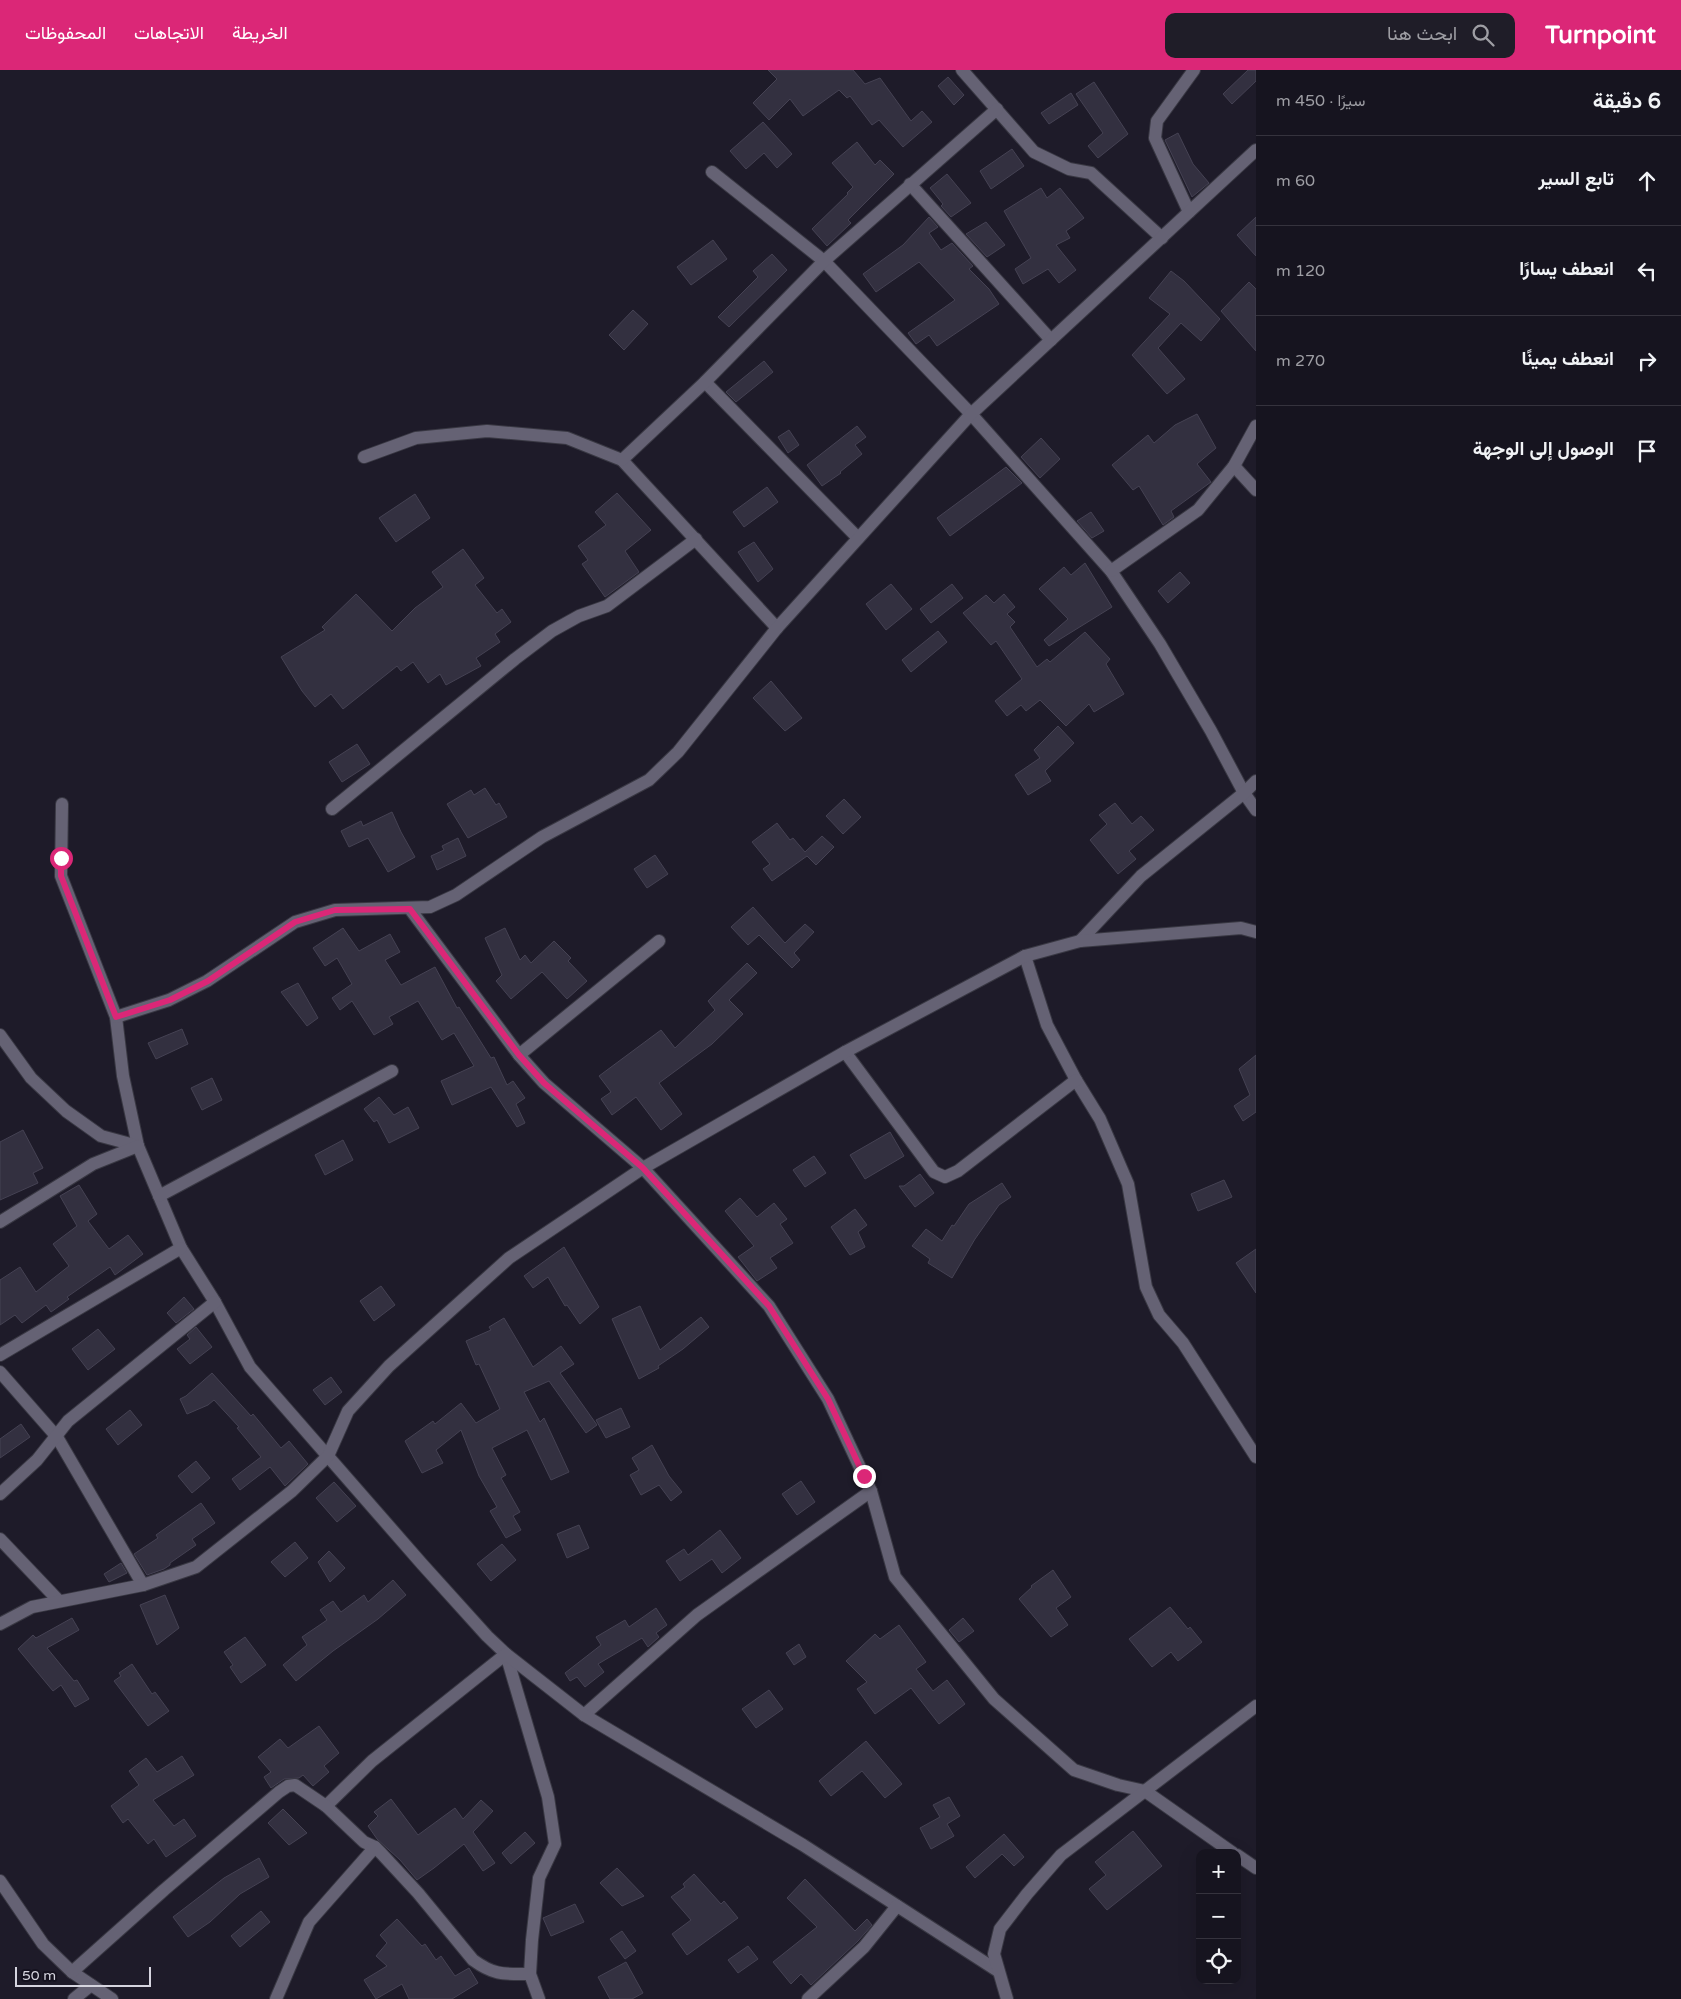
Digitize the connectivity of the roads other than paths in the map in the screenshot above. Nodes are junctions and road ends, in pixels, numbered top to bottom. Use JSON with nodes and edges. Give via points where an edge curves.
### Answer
{"nodes":[{"id":1,"x":962,"y":70,"type":"edge"},
{"id":2,"x":1194,"y":70,"type":"edge"},
{"id":3,"x":997,"y":109,"type":"junction"},
{"id":4,"x":1256,"y":150,"type":"edge"},
{"id":5,"x":712,"y":172,"type":"dead end"},
{"id":6,"x":910,"y":184,"type":"junction"},
{"id":7,"x":1189,"y":212,"type":"junction"},
{"id":8,"x":1162,"y":238,"type":"junction"},
{"id":9,"x":824,"y":261,"type":"junction"},
{"id":10,"x":1051,"y":340,"type":"junction"},
{"id":11,"x":705,"y":382,"type":"junction"},
{"id":12,"x":971,"y":414,"type":"junction"},
{"id":13,"x":1256,"y":426,"type":"edge"},
{"id":14,"x":364,"y":457,"type":"dead end"},
{"id":15,"x":622,"y":460,"type":"junction"},
{"id":16,"x":1234,"y":466,"type":"junction"},
{"id":17,"x":1256,"y":490,"type":"edge"},
{"id":18,"x":858,"y":538,"type":"junction"},
{"id":19,"x":696,"y":539,"type":"junction"},
{"id":20,"x":1111,"y":571,"type":"junction"},
{"id":21,"x":778,"y":628,"type":"junction"},
{"id":22,"x":1256,"y":781,"type":"edge"},
{"id":23,"x":1244,"y":793,"type":"junction"},
{"id":24,"x":62,"y":804,"type":"dead end"},
{"id":25,"x":332,"y":809,"type":"dead end"},
{"id":26,"x":1256,"y":810,"type":"edge"},
{"id":27,"x":410,"y":909,"type":"junction"},
{"id":28,"x":1256,"y":932,"type":"edge"},
{"id":29,"x":659,"y":941,"type":"dead end"},
{"id":30,"x":1080,"y":941,"type":"junction"},
{"id":31,"x":1025,"y":956,"type":"junction"},
{"id":32,"x":116,"y":1017,"type":"junction"},
{"id":33,"x":0,"y":1035,"type":"edge"},
{"id":34,"x":845,"y":1052,"type":"junction"},
{"id":35,"x":519,"y":1055,"type":"junction"},
{"id":36,"x":392,"y":1070,"type":"dead end"},
{"id":37,"x":1076,"y":1080,"type":"junction"},
{"id":38,"x":138,"y":1146,"type":"junction"},
{"id":39,"x":643,"y":1168,"type":"junction"},
{"id":40,"x":159,"y":1196,"type":"junction"},
{"id":41,"x":0,"y":1222,"type":"edge"},
{"id":42,"x":181,"y":1248,"type":"junction"},
{"id":43,"x":215,"y":1302,"type":"junction"},
{"id":44,"x":0,"y":1355,"type":"edge"},
{"id":45,"x":0,"y":1372,"type":"edge"},
{"id":46,"x":57,"y":1437,"type":"junction"},
{"id":47,"x":328,"y":1456,"type":"junction"},
{"id":48,"x":1256,"y":1457,"type":"edge"},
{"id":49,"x":871,"y":1491,"type":"junction"},
{"id":50,"x":0,"y":1494,"type":"edge"},
{"id":51,"x":0,"y":1539,"type":"edge"},
{"id":52,"x":143,"y":1585,"type":"junction"},
{"id":53,"x":59,"y":1601,"type":"junction"},
{"id":54,"x":0,"y":1624,"type":"edge"},
{"id":55,"x":506,"y":1654,"type":"junction"},
{"id":56,"x":1256,"y":1706,"type":"edge"},
{"id":57,"x":584,"y":1715,"type":"junction"},
{"id":58,"x":1145,"y":1791,"type":"junction"},
{"id":59,"x":326,"y":1806,"type":"junction"},
{"id":60,"x":375,"y":1847,"type":"junction"},
{"id":61,"x":1228,"y":1849,"type":"edge"},
{"id":62,"x":1241,"y":1858,"type":"edge"},
{"id":63,"x":1256,"y":1868,"type":"edge"},
{"id":64,"x":0,"y":1881,"type":"edge"},
{"id":65,"x":897,"y":1906,"type":"junction"},
{"id":66,"x":998,"y":1970,"type":"junction"},
{"id":67,"x":72,"y":1972,"type":"junction"},
{"id":68,"x":530,"y":1974,"type":"junction"},
{"id":69,"x":90,"y":1985,"type":"junction"},
{"id":70,"x":74,"y":1999,"type":"edge"},
{"id":71,"x":112,"y":1999,"type":"edge"},
{"id":72,"x":276,"y":1999,"type":"edge"},
{"id":73,"x":539,"y":1999,"type":"edge"},
{"id":74,"x":808,"y":1999,"type":"edge"},
{"id":75,"x":1006,"y":1999,"type":"edge"}],
"edges":[{"from":1,"to":3,"type":"street"},
{"from":2,"to":7,"type":"street","via":[[1158,121],[1156,138]]},
{"from":3,"to":6,"type":"street"},
{"from":3,"to":8,"type":"street","via":[[1034,152],[1070,169],[1091,173]]},
{"from":4,"to":7,"type":"street"},
{"from":5,"to":9,"type":"street"},
{"from":6,"to":9,"type":"street"},
{"from":6,"to":10,"type":"street"},
{"from":7,"to":8,"type":"street"},
{"from":8,"to":10,"type":"street"},
{"from":9,"to":11,"type":"street"},
{"from":9,"to":12,"type":"street"},
{"from":10,"to":12,"type":"street"},
{"from":11,"to":15,"type":"street"},
{"from":11,"to":18,"type":"street"},
{"from":12,"to":18,"type":"street"},
{"from":12,"to":20,"type":"street"},
{"from":13,"to":16,"type":"street"},
{"from":14,"to":15,"type":"street","via":[[416,438],[487,431],[566,438]]},
{"from":15,"to":19,"type":"street"},
{"from":16,"to":17,"type":"street"},
{"from":16,"to":20,"type":"street","via":[[1198,510]]},
{"from":18,"to":21,"type":"street"},
{"from":19,"to":21,"type":"street"},
{"from":19,"to":25,"type":"street","via":[[607,606],[552,630]]},
{"from":20,"to":23,"type":"street","via":[[1160,644]]},
{"from":21,"to":27,"type":"street","via":[[678,752],[649,780],[542,836],[456,895],[430,907]]},
{"from":22,"to":23,"type":"street"},
{"from":23,"to":26,"type":"street"},
{"from":23,"to":30,"type":"street","via":[[1141,876]]},
{"from":24,"to":32,"type":"street","via":[[61,876]]},
{"from":27,"to":32,"type":"street","via":[[335,910],[295,922],[208,981],[170,1000]]},
{"from":27,"to":35,"type":"street"},
{"from":28,"to":30,"type":"street","via":[[1241,928]]},
{"from":29,"to":35,"type":"street"},
{"from":30,"to":31,"type":"street"},
{"from":31,"to":34,"type":"street"},
{"from":31,"to":37,"type":"street","via":[[1047,1025]]},
{"from":32,"to":38,"type":"street","via":[[123,1076]]},
{"from":33,"to":38,"type":"street","via":[[31,1078],[66,1110],[101,1136]]},
{"from":34,"to":37,"type":"street","via":[[934,1172],[945,1177],[958,1171]]},
{"from":34,"to":39,"type":"street"},
{"from":35,"to":39,"type":"street","via":[[544,1083]]},
{"from":36,"to":40,"type":"street"},
{"from":37,"to":48,"type":"street","via":[[1100,1119],[1128,1184],[1146,1287],[1159,1315],[1183,1343]]},
{"from":38,"to":40,"type":"street"},
{"from":38,"to":41,"type":"street","via":[[93,1164]]},
{"from":39,"to":47,"type":"street","via":[[509,1258],[389,1366],[348,1411]]},
{"from":39,"to":49,"type":"street","via":[[769,1306],[828,1399]]},
{"from":40,"to":42,"type":"street"},
{"from":42,"to":43,"type":"street"},
{"from":42,"to":44,"type":"street"},
{"from":43,"to":46,"type":"street","via":[[68,1421]]},
{"from":43,"to":47,"type":"street","via":[[250,1367]]},
{"from":45,"to":46,"type":"street"},
{"from":46,"to":50,"type":"street"},
{"from":46,"to":52,"type":"street"},
{"from":47,"to":52,"type":"street","via":[[292,1491],[196,1567]]},
{"from":47,"to":55,"type":"street"},
{"from":49,"to":57,"type":"street","via":[[697,1614]]},
{"from":49,"to":58,"type":"street","via":[[895,1577],[994,1699],[1074,1770]]},
{"from":51,"to":53,"type":"street"},
{"from":52,"to":53,"type":"street"},
{"from":53,"to":54,"type":"street","via":[[32,1607]]},
{"from":55,"to":57,"type":"street"},
{"from":55,"to":59,"type":"street","via":[[372,1761]]},
{"from":55,"to":68,"type":"street","via":[[548,1796],[555,1844],[539,1878]]},
{"from":56,"to":58,"type":"street"},
{"from":57,"to":65,"type":"street","via":[[803,1845]]},
{"from":58,"to":61,"type":"street"},
{"from":58,"to":66,"type":"street","via":[[1061,1855],[1026,1894],[1000,1929],[994,1954]]},
{"from":59,"to":60,"type":"street","via":[[364,1842]]},
{"from":59,"to":67,"type":"street","via":[[295,1785],[278,1792]]},
{"from":60,"to":68,"type":"street","via":[[473,1960],[498,1974]]},
{"from":60,"to":72,"type":"street","via":[[309,1922]]},
{"from":62,"to":63,"type":"street"},
{"from":64,"to":67,"type":"street","via":[[43,1944]]},
{"from":65,"to":66,"type":"street"},
{"from":65,"to":74,"type":"street","via":[[864,1947]]},
{"from":66,"to":75,"type":"street"},
{"from":67,"to":69,"type":"street"},
{"from":68,"to":73,"type":"street"},
{"from":69,"to":70,"type":"street"},
{"from":69,"to":71,"type":"street"}]}
